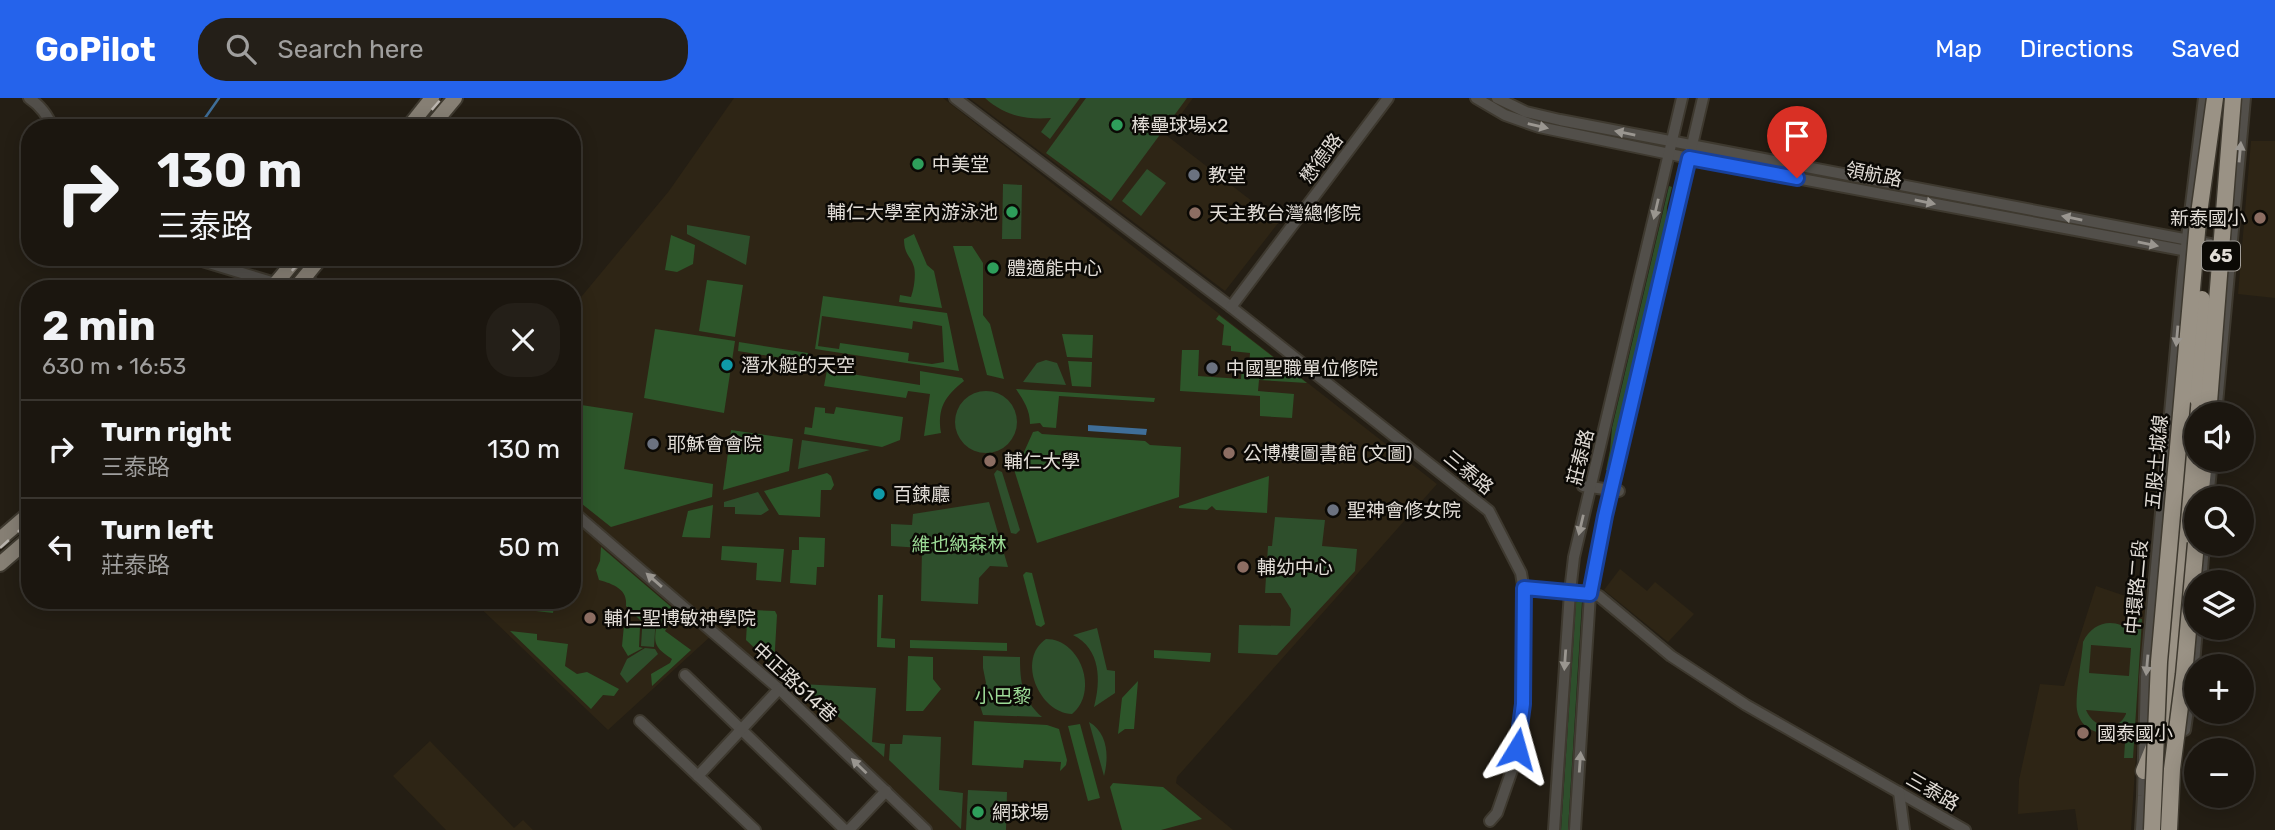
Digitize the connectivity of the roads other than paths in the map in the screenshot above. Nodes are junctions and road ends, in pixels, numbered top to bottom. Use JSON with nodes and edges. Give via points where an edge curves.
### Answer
{"nodes":[{"id":1,"x":432,"y":98,"type":"edge"},
{"id":2,"x":455,"y":98,"type":"edge"},
{"id":3,"x":955,"y":98,"type":"edge"},
{"id":4,"x":1388,"y":98,"type":"edge"},
{"id":5,"x":1476,"y":98,"type":"edge"},
{"id":6,"x":1497,"y":98,"type":"edge"},
{"id":7,"x":1682,"y":98,"type":"edge"},
{"id":8,"x":1703,"y":98,"type":"edge"},
{"id":9,"x":2204,"y":98,"type":"edge"},
{"id":10,"x":2215,"y":98,"type":"edge"},
{"id":11,"x":2233,"y":98,"type":"edge"},
{"id":12,"x":2245,"y":98,"type":"edge"},
{"id":13,"x":33,"y":101,"type":"edge"},
{"id":14,"x":49,"y":119,"type":"edge"},
{"id":15,"x":415,"y":119,"type":"edge"},
{"id":16,"x":438,"y":119,"type":"edge"},
{"id":17,"x":2212,"y":123,"type":"junction"},
{"id":18,"x":2231,"y":125,"type":"junction"},
{"id":19,"x":1692,"y":146,"type":"junction"},
{"id":20,"x":1671,"y":148,"type":"junction"},
{"id":21,"x":1689,"y":158,"type":"junction"},
{"id":22,"x":1880,"y":188,"type":"junction"},
{"id":23,"x":2030,"y":197,"type":"dead end"},
{"id":24,"x":2028,"y":221,"type":"junction"},
{"id":25,"x":2186,"y":246,"type":"junction"},
{"id":26,"x":2231,"y":253,"type":"junction"},
{"id":27,"x":215,"y":266,"type":"edge"},
{"id":28,"x":291,"y":266,"type":"edge"},
{"id":29,"x":314,"y":266,"type":"edge"},
{"id":30,"x":256,"y":280,"type":"edge"},
{"id":31,"x":279,"y":280,"type":"edge"},
{"id":32,"x":302,"y":280,"type":"edge"},
{"id":33,"x":1231,"y":307,"type":"junction"},
{"id":34,"x":2197,"y":398,"type":"junction"},
{"id":35,"x":2209,"y":402,"type":"edge"},
{"id":36,"x":2217,"y":402,"type":"edge"},
{"id":37,"x":1587,"y":487,"type":"junction"},
{"id":38,"x":1615,"y":490,"type":"junction"},
{"id":39,"x":581,"y":519,"type":"edge"},
{"id":40,"x":21,"y":521,"type":"edge"},
{"id":41,"x":0,"y":540,"type":"edge"},
{"id":42,"x":21,"y":546,"type":"edge"},
{"id":43,"x":2195,"y":556,"type":"edge"},
{"id":44,"x":0,"y":564,"type":"edge"},
{"id":45,"x":1524,"y":588,"type":"junction"},
{"id":46,"x":1570,"y":592,"type":"junction"},
{"id":47,"x":1590,"y":594,"type":"junction"},
{"id":48,"x":2196,"y":640,"type":"edge"},
{"id":49,"x":2172,"y":666,"type":"junction"},
{"id":50,"x":685,"y":675,"type":"dead end"},
{"id":51,"x":779,"y":689,"type":"junction"},
{"id":52,"x":640,"y":721,"type":"dead end"},
{"id":53,"x":741,"y":730,"type":"junction"},
{"id":54,"x":2179,"y":769,"type":"junction"},
{"id":55,"x":2144,"y":771,"type":"junction"},
{"id":56,"x":698,"y":776,"type":"junction"},
{"id":57,"x":886,"y":791,"type":"junction"},
{"id":58,"x":1899,"y":792,"type":"junction"},
{"id":59,"x":1490,"y":821,"type":"dead end"},
{"id":60,"x":755,"y":830,"type":"edge"},
{"id":61,"x":847,"y":830,"type":"edge"},
{"id":62,"x":926,"y":830,"type":"edge"},
{"id":63,"x":1555,"y":830,"type":"edge"},
{"id":64,"x":1575,"y":830,"type":"edge"},
{"id":65,"x":1903,"y":830,"type":"edge"},
{"id":66,"x":1965,"y":830,"type":"edge"},
{"id":67,"x":2141,"y":830,"type":"edge"},
{"id":68,"x":2152,"y":830,"type":"edge"},
{"id":69,"x":2169,"y":830,"type":"edge"},
{"id":70,"x":2175,"y":830,"type":"edge"}],
"edges":[{"from":1,"to":15,"type":"main road"},
{"from":2,"to":16,"type":"main road"},
{"from":3,"to":33,"type":"street","name":"三泰路"},
{"from":4,"to":33,"type":"street","name":"懋德路"},
{"from":5,"to":20,"type":"street","name":"領航路","one_way":true,"via":[[1528,125]]},
{"from":20,"to":6,"type":"street","name":"領航路","one_way":true,"via":[[1562,115],[1526,112]]},
{"from":7,"to":20,"type":"street","name":"莊泰路"},
{"from":8,"to":19,"type":"street","name":"莊泰路"},
{"from":9,"to":25,"type":"street","name":"中環路二段"},
{"from":10,"to":17,"type":"highway","name":"五股土城線","number":"65","bridge":true},
{"from":11,"to":18,"type":"highway","number":"65","bridge":true},
{"from":26,"to":12,"type":"street","one_way":true},
{"from":13,"to":14,"type":"street"},
{"from":17,"to":34,"type":"highway","bridge":true},
{"from":17,"to":68,"type":"highway","name":"五股土城線","number":"65","bridge":true,"via":[[2159,662]]},
{"from":18,"to":34,"type":"highway","bridge":true},
{"from":18,"to":35,"type":"highway","number":"65","bridge":true},
{"from":19,"to":20,"type":"street","name":"領航路"},
{"from":19,"to":21,"type":"street","name":"莊泰路"},
{"from":19,"to":22,"type":"street","name":"領航路"},
{"from":20,"to":21,"type":"street","name":"領航路"},
{"from":20,"to":37,"type":"street","name":"莊泰路","one_way":true},
{"from":21,"to":22,"type":"street","name":"領航路"},
{"from":21,"to":38,"type":"street","name":"莊泰路"},
{"from":22,"to":24,"type":"street","name":"領航路"},
{"from":23,"to":24,"type":"street"},
{"from":24,"to":25,"type":"street","name":"領航路"},
{"from":25,"to":26,"type":"street","name":"領航路"},
{"from":25,"to":55,"type":"street","name":"中環路二段","one_way":true,"via":[[2147,664]]},
{"from":26,"to":36,"type":"street"},
{"from":27,"to":30,"type":"street"},
{"from":28,"to":31,"type":"main road"},
{"from":29,"to":32,"type":"main road"},
{"from":33,"to":45,"type":"street","name":"三泰路","via":[[1489,510]]},
{"from":34,"to":49,"type":"highway"},
{"from":37,"to":38,"type":"street"},
{"from":37,"to":46,"type":"street","name":"莊泰路","one_way":true},
{"from":38,"to":47,"type":"street","name":"莊泰路"},
{"from":51,"to":39,"type":"street","name":"中正路514巷","one_way":true},
{"from":40,"to":41,"type":"main road"},
{"from":42,"to":44,"type":"main road"},
{"from":43,"to":69,"type":"highway","bridge":true},
{"from":45,"to":46,"type":"street","name":"三泰路"},
{"from":45,"to":59,"type":"street","via":[[1521,731],[1513,767]]},
{"from":46,"to":47,"type":"street","name":"三泰路"},
{"from":46,"to":63,"type":"street","name":"莊泰路","one_way":true},
{"from":47,"to":58,"type":"street","name":"三泰路","via":[[1599,596],[1671,656],[1736,698]]},
{"from":64,"to":47,"type":"street","name":"莊泰路","one_way":true},
{"from":48,"to":54,"type":"street"},
{"from":49,"to":54,"type":"highway","via":[[2173,735]]},
{"from":49,"to":55,"type":"highway","via":[[2159,734]]},
{"from":50,"to":53,"type":"street"},
{"from":51,"to":53,"type":"street"},
{"from":57,"to":51,"type":"street","name":"中正路514巷","one_way":true},
{"from":52,"to":56,"type":"street"},
{"from":53,"to":56,"type":"street"},
{"from":53,"to":61,"type":"street"},
{"from":54,"to":70,"type":"street"},
{"from":55,"to":67,"type":"street","name":"中環路二段"},
{"from":56,"to":60,"type":"street"},
{"from":57,"to":61,"type":"street"},
{"from":57,"to":62,"type":"street","name":"中正路514巷"},
{"from":58,"to":65,"type":"street"},
{"from":58,"to":66,"type":"street","name":"三泰路"}]}
